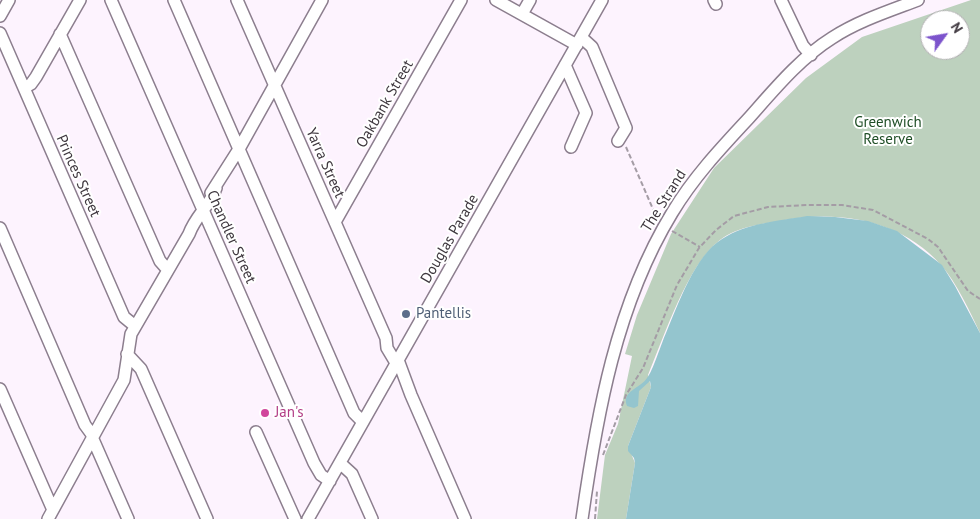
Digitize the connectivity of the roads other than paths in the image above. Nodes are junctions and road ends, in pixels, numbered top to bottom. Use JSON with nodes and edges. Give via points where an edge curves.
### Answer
{"nodes":[{"id":1,"x":9,"y":0,"type":"edge"},
{"id":2,"x":80,"y":0,"type":"edge"},
{"id":3,"x":110,"y":0,"type":"edge"},
{"id":4,"x":174,"y":0,"type":"edge"},
{"id":5,"x":237,"y":0,"type":"edge"},
{"id":6,"x":311,"y":0,"type":"edge"},
{"id":7,"x":322,"y":0,"type":"edge"},
{"id":8,"x":461,"y":0,"type":"edge"},
{"id":9,"x":496,"y":0,"type":"edge"},
{"id":10,"x":530,"y":0,"type":"edge"},
{"id":11,"x":602,"y":0,"type":"edge"},
{"id":12,"x":781,"y":0,"type":"edge"},
{"id":13,"x":918,"y":0,"type":"edge"},
{"id":14,"x":316,"y":11,"type":"junction"},
{"id":15,"x":522,"y":14,"type":"junction"},
{"id":16,"x":0,"y":16,"type":"edge"},
{"id":17,"x":0,"y":33,"type":"edge"},
{"id":18,"x":60,"y":34,"type":"junction"},
{"id":19,"x":579,"y":41,"type":"junction"},
{"id":20,"x":811,"y":55,"type":"junction"},
{"id":21,"x":565,"y":65,"type":"junction"},
{"id":22,"x":275,"y":86,"type":"junction"},
{"id":23,"x":24,"y":88,"type":"junction"},
{"id":24,"x":620,"y":138,"type":"road end"},
{"id":25,"x":570,"y":147,"type":"dead end"},
{"id":26,"x":239,"y":149,"type":"junction"},
{"id":27,"x":202,"y":210,"type":"junction"},
{"id":28,"x":335,"y":222,"type":"junction"},
{"id":29,"x":0,"y":228,"type":"edge"},
{"id":30,"x":168,"y":270,"type":"junction"},
{"id":31,"x":134,"y":326,"type":"junction"},
{"id":32,"x":386,"y":338,"type":"junction"},
{"id":33,"x":404,"y":349,"type":"junction"},
{"id":34,"x":127,"y":354,"type":"junction"},
{"id":35,"x":397,"y":362,"type":"junction"},
{"id":36,"x":125,"y":377,"type":"junction"},
{"id":37,"x":388,"y":378,"type":"junction"},
{"id":38,"x":144,"y":379,"type":"junction"},
{"id":39,"x":0,"y":388,"type":"edge"},
{"id":40,"x":411,"y":395,"type":"junction"},
{"id":41,"x":363,"y":422,"type":"junction"},
{"id":42,"x":256,"y":432,"type":"dead end"},
{"id":43,"x":92,"y":437,"type":"junction"},
{"id":44,"x":340,"y":463,"type":"junction"},
{"id":45,"x":330,"y":480,"type":"junction"},
{"id":46,"x":51,"y":515,"type":"edge"},
{"id":47,"x":128,"y":519,"type":"edge"},
{"id":48,"x":206,"y":519,"type":"edge"},
{"id":49,"x":295,"y":519,"type":"edge"},
{"id":50,"x":308,"y":519,"type":"edge"},
{"id":51,"x":372,"y":519,"type":"edge"},
{"id":52,"x":465,"y":519,"type":"edge"},
{"id":53,"x":582,"y":519,"type":"edge"}],
"edges":[{"from":1,"to":16,"type":"street"},
{"from":2,"to":18,"type":"street"},
{"from":3,"to":27,"type":"street","name":"Chandler Street"},
{"from":4,"to":26,"type":"street"},
{"from":5,"to":22,"type":"street","name":"Yarra Street"},
{"from":6,"to":14,"type":"street"},
{"from":7,"to":14,"type":"street"},
{"from":8,"to":28,"type":"street","name":"Oakbank Street"},
{"from":9,"to":15,"type":"street"},
{"from":10,"to":15,"type":"street"},
{"from":11,"to":19,"type":"street","name":"Douglas Parade"},
{"from":12,"to":20,"type":"street","via":[[803,46]]},
{"from":13,"to":20,"type":"street","name":"The Strand","via":[[856,24],[830,38]]},
{"from":14,"to":22,"type":"street"},
{"from":15,"to":19,"type":"street"},
{"from":17,"to":23,"type":"street","name":"Princes Street"},
{"from":18,"to":23,"type":"street","via":[[36,77]]},
{"from":18,"to":30,"type":"street","via":[[160,261]]},
{"from":19,"to":21,"type":"street","name":"Douglas Parade"},
{"from":19,"to":24,"type":"street","via":[[592,47],[626,128]]},
{"from":20,"to":53,"type":"street","name":"The Strand","via":[[770,95],[694,180],[672,211],[646,261],[610,364],[592,449]]},
{"from":21,"to":25,"type":"street","via":[[586,113]]},
{"from":21,"to":33,"type":"street","name":"Douglas Parade"},
{"from":22,"to":26,"type":"street"},
{"from":22,"to":28,"type":"street","name":"Yarra Street"},
{"from":23,"to":31,"type":"street","name":"Princes Street","via":[[124,317]]},
{"from":26,"to":27,"type":"street","via":[[212,200]]},
{"from":26,"to":41,"type":"street","via":[[354,413]]},
{"from":27,"to":30,"type":"street"},
{"from":27,"to":45,"type":"street","name":"Chandler Street","via":[[314,463],[319,472]]},
{"from":28,"to":32,"type":"street","name":"Yarra Street"},
{"from":29,"to":43,"type":"street"},
{"from":30,"to":31,"type":"street"},
{"from":31,"to":34,"type":"street"},
{"from":32,"to":33,"type":"street"},
{"from":32,"to":35,"type":"street","name":"Yarra Street"},
{"from":33,"to":35,"type":"street","name":"Douglas Parade"},
{"from":34,"to":36,"type":"street"},
{"from":34,"to":38,"type":"street","via":[[140,366]]},
{"from":35,"to":37,"type":"street","name":"Douglas Parade"},
{"from":35,"to":40,"type":"street","name":"Yarra Street"},
{"from":36,"to":38,"type":"street","via":[[136,372]]},
{"from":36,"to":43,"type":"street"},
{"from":37,"to":40,"type":"street","name":"Yarra Street","via":[[401,383]]},
{"from":37,"to":41,"type":"street","name":"Douglas Parade"},
{"from":38,"to":48,"type":"street"},
{"from":39,"to":46,"type":"street"},
{"from":40,"to":52,"type":"street","name":"Yarra Street"},
{"from":41,"to":44,"type":"street","name":"Douglas Parade"},
{"from":42,"to":49,"type":"street"},
{"from":43,"to":46,"type":"street"},
{"from":43,"to":47,"type":"street"},
{"from":44,"to":45,"type":"street","name":"Douglas Parade"},
{"from":44,"to":51,"type":"street","via":[[352,474]]},
{"from":45,"to":50,"type":"street","name":"Douglas Parade"}]}
